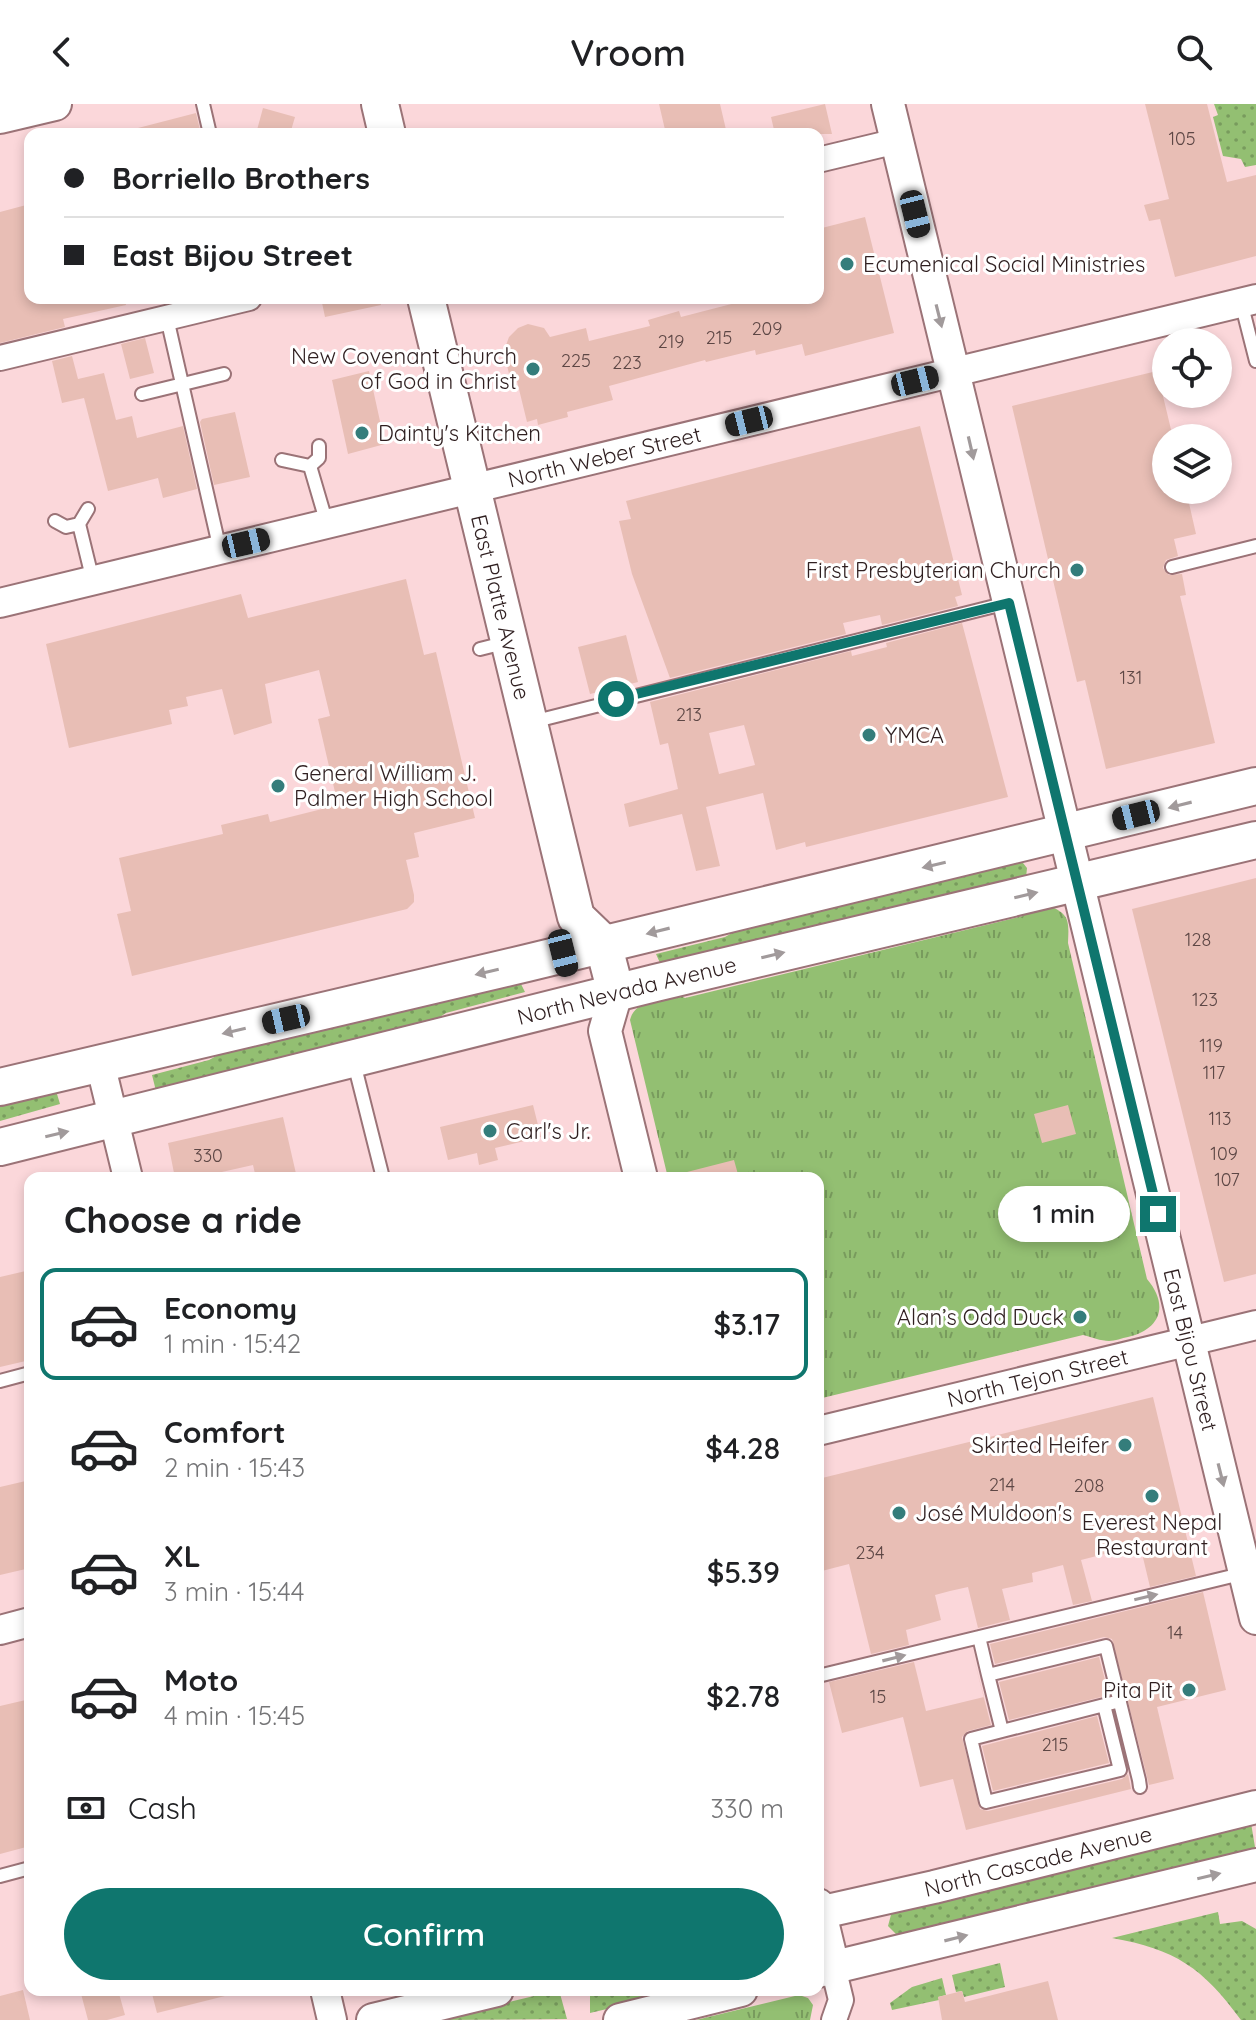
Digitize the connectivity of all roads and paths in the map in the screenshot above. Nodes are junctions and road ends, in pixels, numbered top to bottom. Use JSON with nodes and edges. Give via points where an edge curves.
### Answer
{"nodes":[{"id":1,"x":55,"y":104,"type":"edge"},
{"id":2,"x":203,"y":104,"type":"edge"},
{"id":3,"x":380,"y":104,"type":"edge"},
{"id":4,"x":888,"y":104,"type":"edge"},
{"id":5,"x":0,"y":117,"type":"edge"},
{"id":6,"x":209,"y":128,"type":"edge"},
{"id":7,"x":386,"y":128,"type":"edge"},
{"id":8,"x":897,"y":141,"type":"junction"},
{"id":9,"x":824,"y":159,"type":"edge"},
{"id":10,"x":1248,"y":300,"type":"edge"},
{"id":11,"x":224,"y":304,"type":"edge"},
{"id":12,"x":427,"y":304,"type":"edge"},
{"id":13,"x":167,"y":318,"type":"junction"},
{"id":14,"x":0,"y":358,"type":"edge"},
{"id":15,"x":1256,"y":361,"type":"edge"},
{"id":16,"x":953,"y":372,"type":"junction"},
{"id":17,"x":224,"y":374,"type":"dead end"},
{"id":18,"x":182,"y":385,"type":"junction"},
{"id":19,"x":142,"y":394,"type":"dead end"},
{"id":20,"x":319,"y":446,"type":"dead end"},
{"id":21,"x":282,"y":460,"type":"dead end"},
{"id":22,"x":310,"y":466,"type":"junction"},
{"id":23,"x":471,"y":489,"type":"junction"},
{"id":24,"x":88,"y":509,"type":"dead end"},
{"id":25,"x":55,"y":521,"type":"dead end"},
{"id":26,"x":79,"y":524,"type":"junction"},
{"id":27,"x":327,"y":524,"type":"junction"},
{"id":28,"x":1256,"y":546,"type":"edge"},
{"id":29,"x":220,"y":550,"type":"junction"},
{"id":30,"x":1172,"y":567,"type":"dead end"},
{"id":31,"x":93,"y":581,"type":"junction"},
{"id":32,"x":0,"y":603,"type":"edge"},
{"id":33,"x":1009,"y":603,"type":"junction"},
{"id":34,"x":529,"y":723,"type":"junction"},
{"id":35,"x":1256,"y":786,"type":"edge"},
{"id":36,"x":1065,"y":833,"type":"junction"},
{"id":37,"x":1256,"y":840,"type":"edge"},
{"id":38,"x":1077,"y":883,"type":"junction"},
{"id":39,"x":576,"y":917,"type":"junction"},
{"id":40,"x":603,"y":943,"type":"junction"},
{"id":41,"x":563,"y":953,"type":"junction"},
{"id":42,"x":616,"y":993,"type":"junction"},
{"id":43,"x":576,"y":1003,"type":"junction"},
{"id":44,"x":605,"y":1031,"type":"junction"},
{"id":45,"x":353,"y":1059,"type":"junction"},
{"id":46,"x":100,"y":1063,"type":"junction"},
{"id":47,"x":0,"y":1087,"type":"edge"},
{"id":48,"x":114,"y":1120,"type":"junction"},
{"id":49,"x":0,"y":1147,"type":"edge"},
{"id":50,"x":127,"y":1172,"type":"edge"},
{"id":51,"x":381,"y":1172,"type":"edge"},
{"id":52,"x":640,"y":1172,"type":"edge"},
{"id":53,"x":1256,"y":1325,"type":"edge"},
{"id":54,"x":1189,"y":1341,"type":"junction"},
{"id":55,"x":24,"y":1375,"type":"edge"},
{"id":56,"x":0,"y":1381,"type":"edge"},
{"id":57,"x":824,"y":1430,"type":"edge"},
{"id":58,"x":1251,"y":1572,"type":"edge"},
{"id":59,"x":1256,"y":1618,"type":"edge"},
{"id":60,"x":24,"y":1624,"type":"edge"},
{"id":61,"x":0,"y":1630,"type":"edge"},
{"id":62,"x":979,"y":1637,"type":"junction"},
{"id":63,"x":824,"y":1675,"type":"edge"},
{"id":64,"x":988,"y":1675,"type":"junction"},
{"id":65,"x":1120,"y":1701,"type":"junction"},
{"id":66,"x":1104,"y":1705,"type":"junction"},
{"id":67,"x":1002,"y":1731,"type":"junction"},
{"id":68,"x":1140,"y":1787,"type":"dead end"},
{"id":69,"x":1256,"y":1807,"type":"edge"},
{"id":70,"x":1256,"y":1865,"type":"edge"},
{"id":71,"x":24,"y":1870,"type":"edge"},
{"id":72,"x":0,"y":1876,"type":"edge"},
{"id":73,"x":824,"y":1909,"type":"edge"},
{"id":74,"x":826,"y":1969,"type":"edge"},
{"id":75,"x":326,"y":1996,"type":"edge"},
{"id":76,"x":472,"y":1996,"type":"edge"},
{"id":77,"x":717,"y":1996,"type":"edge"},
{"id":78,"x":332,"y":2020,"type":"edge"},
{"id":79,"x":373,"y":2020,"type":"edge"},
{"id":80,"x":620,"y":2020,"type":"edge"},
{"id":81,"x":834,"y":2020,"type":"edge"}],
"edges":[{"from":1,"to":5,"type":"main road"},
{"from":2,"to":6,"type":"lane"},
{"from":3,"to":7,"type":"main road"},
{"from":4,"to":8,"type":"main road","name":"East Bijou Street"},
{"from":8,"to":9,"type":"street"},
{"from":8,"to":16,"type":"main road","name":"East Bijou Street","one_way":true},
{"from":10,"to":15,"type":"lane"},
{"from":10,"to":16,"type":"street","name":"North Weber Street"},
{"from":11,"to":13,"type":"street"},
{"from":12,"to":23,"type":"main road","name":"East Platte Avenue"},
{"from":13,"to":14,"type":"street"},
{"from":13,"to":18,"type":"lane"},
{"from":16,"to":23,"type":"street","name":"North Weber Street"},
{"from":16,"to":33,"type":"main road","name":"East Bijou Street","one_way":true},
{"from":17,"to":18,"type":"lane"},
{"from":18,"to":19,"type":"lane"},
{"from":18,"to":29,"type":"lane"},
{"from":20,"to":22,"type":"lane","via":[[319,458]]},
{"from":21,"to":22,"type":"lane"},
{"from":22,"to":27,"type":"lane"},
{"from":23,"to":27,"type":"street","name":"North Weber Street"},
{"from":23,"to":34,"type":"main road","name":"East Platte Avenue","via":[[494,645]]},
{"from":24,"to":26,"type":"lane"},
{"from":25,"to":26,"type":"lane","via":[[66,527]]},
{"from":26,"to":31,"type":"lane"},
{"from":27,"to":29,"type":"street","name":"North Weber Street"},
{"from":28,"to":30,"type":"lane"},
{"from":29,"to":31,"type":"street","name":"North Weber Street"},
{"from":31,"to":32,"type":"street","name":"North Weber Street"},
{"from":33,"to":34,"type":"lane"},
{"from":33,"to":36,"type":"main road","name":"East Bijou Street"},
{"from":34,"to":39,"type":"main road","name":"East Platte Avenue"},
{"from":35,"to":36,"type":"main road","one_way":true},
{"from":36,"to":38,"type":"main road","name":"East Bijou Street"},
{"from":36,"to":40,"type":"main road","one_way":true},
{"from":37,"to":38,"type":"main road","name":"North Nevada Avenue"},
{"from":42,"to":38,"type":"main road","name":"North Nevada Avenue","one_way":true},
{"from":38,"to":54,"type":"main road","name":"East Bijou Street"},
{"from":39,"to":40,"type":"main road"},
{"from":39,"to":41,"type":"main road"},
{"from":40,"to":41,"type":"main road"},
{"from":40,"to":42,"type":"main road"},
{"from":41,"to":43,"type":"main road"},
{"from":41,"to":46,"type":"main road","one_way":true},
{"from":42,"to":43,"type":"main road","name":"North Nevada Avenue"},
{"from":42,"to":44,"type":"main road"},
{"from":43,"to":44,"type":"main road"},
{"from":43,"to":45,"type":"main road","name":"North Nevada Avenue"},
{"from":44,"to":52,"type":"main road"},
{"from":45,"to":48,"type":"main road","name":"North Nevada Avenue"},
{"from":45,"to":51,"type":"lane"},
{"from":46,"to":47,"type":"main road"},
{"from":46,"to":48,"type":"street"},
{"from":49,"to":48,"type":"main road","name":"North Nevada Avenue","one_way":true},
{"from":48,"to":50,"type":"street"},
{"from":53,"to":54,"type":"street","name":"North Tejon Street"},
{"from":54,"to":57,"type":"street","name":"North Tejon Street"},
{"from":54,"to":58,"type":"main road","name":"East Bijou Street","one_way":true},
{"from":55,"to":56,"type":"lane"},
{"from":58,"to":59,"type":"main road","name":"East Bijou Street"},
{"from":62,"to":58,"type":"lane","one_way":true},
{"from":60,"to":61,"type":"street"},
{"from":63,"to":62,"type":"lane","one_way":true},
{"from":62,"to":64,"type":"lane"},
{"from":64,"to":65,"type":"lane","via":[[1106,1646]]},
{"from":64,"to":67,"type":"lane"},
{"from":65,"to":66,"type":"lane"},
{"from":65,"to":68,"type":"lane"},
{"from":66,"to":67,"type":"lane"},
{"from":66,"to":67,"type":"lane","via":[[1120,1770],[986,1802],[971,1739]]},
{"from":69,"to":73,"type":"main road","name":"North Cascade Avenue"},
{"from":74,"to":70,"type":"main road","one_way":true},
{"from":71,"to":72,"type":"lane"},
{"from":74,"to":81,"type":"street","via":[[841,2000]]},
{"from":75,"to":78,"type":"street"},
{"from":76,"to":79,"type":"main road"},
{"from":77,"to":80,"type":"main road"}]}
